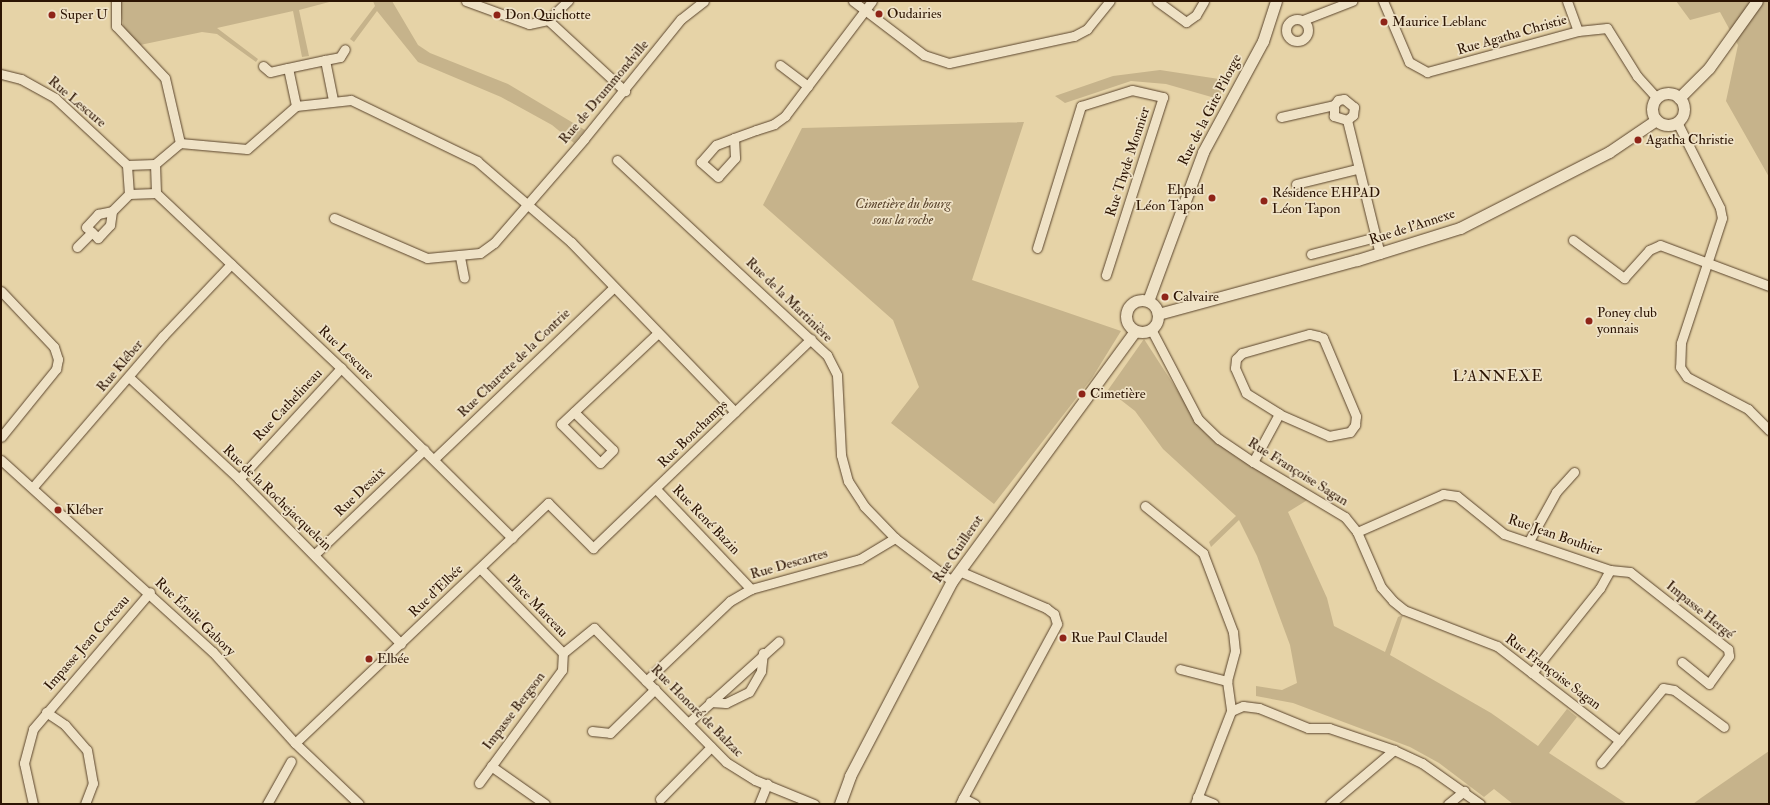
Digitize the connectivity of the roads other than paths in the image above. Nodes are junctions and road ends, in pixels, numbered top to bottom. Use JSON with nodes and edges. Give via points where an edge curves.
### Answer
{"nodes":[{"id":1,"x":116,"y":1,"type":"edge"},
{"id":2,"x":466,"y":1,"type":"edge"},
{"id":3,"x":568,"y":1,"type":"edge"},
{"id":4,"x":704,"y":1,"type":"edge"},
{"id":5,"x":853,"y":1,"type":"edge"},
{"id":6,"x":872,"y":1,"type":"edge"},
{"id":7,"x":1110,"y":1,"type":"edge"},
{"id":8,"x":1157,"y":1,"type":"edge"},
{"id":9,"x":1204,"y":1,"type":"edge"},
{"id":10,"x":1276,"y":1,"type":"edge"},
{"id":11,"x":1352,"y":1,"type":"edge"},
{"id":12,"x":1383,"y":1,"type":"edge"},
{"id":13,"x":1567,"y":1,"type":"edge"},
{"id":14,"x":1757,"y":1,"type":"edge"},
{"id":15,"x":864,"y":10,"type":"junction"},
{"id":16,"x":548,"y":20,"type":"junction"},
{"id":17,"x":1303,"y":20,"type":"dead end"},
{"id":18,"x":1578,"y":31,"type":"junction"},
{"id":19,"x":345,"y":49,"type":"dead end"},
{"id":20,"x":325,"y":60,"type":"junction"},
{"id":21,"x":780,"y":65,"type":"dead end"},
{"id":22,"x":263,"y":66,"type":"dead end"},
{"id":23,"x":288,"y":68,"type":"junction"},
{"id":24,"x":1,"y":74,"type":"edge"},
{"id":25,"x":808,"y":86,"type":"junction"},
{"id":26,"x":625,"y":91,"type":"junction"},
{"id":27,"x":1657,"y":98,"type":"junction"},
{"id":28,"x":1679,"y":98,"type":"junction"},
{"id":29,"x":334,"y":100,"type":"junction"},
{"id":30,"x":1334,"y":105,"type":"junction"},
{"id":31,"x":296,"y":106,"type":"junction"},
{"id":32,"x":1281,"y":117,"type":"dead end"},
{"id":33,"x":1347,"y":120,"type":"junction"},
{"id":34,"x":1656,"y":120,"type":"junction"},
{"id":35,"x":1676,"y":122,"type":"junction"},
{"id":36,"x":734,"y":138,"type":"dead end"},
{"id":37,"x":180,"y":142,"type":"junction"},
{"id":38,"x":617,"y":160,"type":"dead end"},
{"id":39,"x":155,"y":164,"type":"junction"},
{"id":40,"x":128,"y":165,"type":"junction"},
{"id":41,"x":1357,"y":169,"type":"junction"},
{"id":42,"x":1296,"y":184,"type":"dead end"},
{"id":43,"x":156,"y":193,"type":"junction"},
{"id":44,"x":129,"y":194,"type":"junction"},
{"id":45,"x":526,"y":204,"type":"junction"},
{"id":46,"x":112,"y":211,"type":"junction"},
{"id":47,"x":334,"y":218,"type":"dead end"},
{"id":48,"x":92,"y":232,"type":"junction"},
{"id":49,"x":1376,"y":238,"type":"junction"},
{"id":50,"x":1573,"y":240,"type":"dead end"},
{"id":51,"x":77,"y":248,"type":"dead end"},
{"id":52,"x":1037,"y":248,"type":"dead end"},
{"id":53,"x":1311,"y":254,"type":"dead end"},
{"id":54,"x":1380,"y":254,"type":"junction"},
{"id":55,"x":460,"y":257,"type":"junction"},
{"id":56,"x":1710,"y":261,"type":"junction"},
{"id":57,"x":230,"y":264,"type":"junction"},
{"id":58,"x":1106,"y":275,"type":"dead end"},
{"id":59,"x":464,"y":278,"type":"dead end"},
{"id":60,"x":1769,"y":286,"type":"edge"},
{"id":61,"x":613,"y":288,"type":"junction"},
{"id":62,"x":1,"y":291,"type":"edge"},
{"id":63,"x":1148,"y":301,"type":"junction"},
{"id":64,"x":1158,"y":314,"type":"junction"},
{"id":65,"x":1151,"y":329,"type":"junction"},
{"id":66,"x":1135,"y":331,"type":"junction"},
{"id":67,"x":657,"y":334,"type":"junction"},
{"id":68,"x":811,"y":339,"type":"junction"},
{"id":69,"x":341,"y":368,"type":"junction"},
{"id":70,"x":129,"y":377,"type":"junction"},
{"id":71,"x":574,"y":412,"type":"junction"},
{"id":72,"x":735,"y":412,"type":"junction"},
{"id":73,"x":1279,"y":414,"type":"junction"},
{"id":74,"x":1769,"y":430,"type":"edge"},
{"id":75,"x":1,"y":437,"type":"edge"},
{"id":76,"x":424,"y":450,"type":"junction"},
{"id":77,"x":434,"y":459,"type":"junction"},
{"id":78,"x":1,"y":460,"type":"edge"},
{"id":79,"x":1253,"y":462,"type":"junction"},
{"id":80,"x":1574,"y":472,"type":"dead end"},
{"id":81,"x":239,"y":479,"type":"junction"},
{"id":82,"x":33,"y":488,"type":"junction"},
{"id":83,"x":656,"y":489,"type":"junction"},
{"id":84,"x":1145,"y":506,"type":"dead end"},
{"id":85,"x":1357,"y":532,"type":"junction"},
{"id":86,"x":512,"y":538,"type":"junction"},
{"id":87,"x":895,"y":538,"type":"junction"},
{"id":88,"x":1529,"y":541,"type":"junction"},
{"id":89,"x":593,"y":548,"type":"joint"},
{"id":90,"x":315,"y":554,"type":"junction"},
{"id":91,"x":480,"y":568,"type":"junction"},
{"id":92,"x":1610,"y":570,"type":"junction"},
{"id":93,"x":959,"y":571,"type":"junction"},
{"id":94,"x":952,"y":581,"type":"junction"},
{"id":95,"x":751,"y":588,"type":"junction"},
{"id":96,"x":150,"y":592,"type":"junction"},
{"id":97,"x":594,"y":628,"type":"joint"},
{"id":98,"x":779,"y":641,"type":"dead end"},
{"id":99,"x":401,"y":644,"type":"junction"},
{"id":100,"x":563,"y":653,"type":"junction"},
{"id":101,"x":763,"y":653,"type":"junction"},
{"id":102,"x":1682,"y":662,"type":"dead end"},
{"id":103,"x":1180,"y":669,"type":"dead end"},
{"id":104,"x":1532,"y":673,"type":"junction"},
{"id":105,"x":646,"y":681,"type":"junction"},
{"id":106,"x":1227,"y":681,"type":"junction"},
{"id":107,"x":655,"y":689,"type":"junction"},
{"id":108,"x":710,"y":702,"type":"junction"},
{"id":109,"x":46,"y":712,"type":"junction"},
{"id":110,"x":1230,"y":712,"type":"junction"},
{"id":111,"x":688,"y":723,"type":"junction"},
{"id":112,"x":1724,"y":727,"type":"dead end"},
{"id":113,"x":592,"y":731,"type":"dead end"},
{"id":114,"x":1620,"y":741,"type":"junction"},
{"id":115,"x":295,"y":743,"type":"junction"},
{"id":116,"x":711,"y":747,"type":"junction"},
{"id":117,"x":1394,"y":750,"type":"junction"},
{"id":118,"x":291,"y":761,"type":"dead end"},
{"id":119,"x":1601,"y":763,"type":"dead end"},
{"id":120,"x":491,"y":766,"type":"junction"},
{"id":121,"x":479,"y":783,"type":"dead end"},
{"id":122,"x":766,"y":784,"type":"junction"},
{"id":123,"x":1464,"y":791,"type":"junction"},
{"id":124,"x":660,"y":799,"type":"dead end"},
{"id":125,"x":1196,"y":800,"type":"edge"},
{"id":126,"x":961,"y":801,"type":"edge"},
{"id":127,"x":33,"y":804,"type":"edge"},
{"id":128,"x":85,"y":804,"type":"edge"},
{"id":129,"x":267,"y":804,"type":"edge"},
{"id":130,"x":359,"y":804,"type":"edge"},
{"id":131,"x":545,"y":804,"type":"edge"},
{"id":132,"x":759,"y":804,"type":"edge"},
{"id":133,"x":814,"y":804,"type":"edge"},
{"id":134,"x":840,"y":804,"type":"edge"},
{"id":135,"x":975,"y":804,"type":"edge"},
{"id":136,"x":1214,"y":804,"type":"edge"},
{"id":137,"x":1330,"y":804,"type":"edge"},
{"id":138,"x":1448,"y":804,"type":"edge"},
{"id":139,"x":1480,"y":804,"type":"edge"}],
"edges":[{"from":1,"to":37,"type":"street","via":[[116,26],[165,78],[172,97]]},
{"from":2,"to":16,"type":"street","via":[[519,24]]},
{"from":3,"to":16,"type":"street"},
{"from":4,"to":26,"type":"street","name":"Rue de Drummondville","via":[[681,18]]},
{"from":5,"to":15,"type":"street"},
{"from":6,"to":15,"type":"street"},
{"from":7,"to":15,"type":"street","via":[[1087,29],[1074,36],[949,63],[924,55]]},
{"from":8,"to":9,"type":"street","via":[[1186,22],[1196,15]]},
{"from":10,"to":63,"type":"street","name":"Rue de la Gite Pilorge","via":[[1263,41],[1203,152]]},
{"from":11,"to":17,"type":"street"},
{"from":12,"to":18,"type":"street","name":"Rue Agatha Christie","via":[[1409,62],[1427,72]]},
{"from":13,"to":18,"type":"street"},
{"from":14,"to":28,"type":"street","via":[[1709,68]]},
{"from":15,"to":25,"type":"street"},
{"from":16,"to":26,"type":"street"},
{"from":18,"to":27,"type":"street","name":"Rue Agatha Christie","via":[[1607,28],[1614,34],[1637,76]]},
{"from":19,"to":20,"type":"street","via":[[340,57]]},
{"from":20,"to":23,"type":"street"},
{"from":20,"to":29,"type":"street"},
{"from":21,"to":25,"type":"street"},
{"from":22,"to":23,"type":"street","via":[[270,72]]},
{"from":23,"to":31,"type":"street"},
{"from":24,"to":40,"type":"street","name":"Rue Lescure","via":[[21,79],[55,98]]},
{"from":25,"to":36,"type":"street","via":[[779,121]]},
{"from":26,"to":45,"type":"street","name":"Rue de Drummondville"},
{"from":27,"to":28,"type":"street","via":[[1666,93]]},
{"from":27,"to":34,"type":"street","via":[[1652,111]]},
{"from":28,"to":35,"type":"street","via":[[1683,114]]},
{"from":29,"to":31,"type":"street"},
{"from":29,"to":45,"type":"street","via":[[345,99],[477,161]]},
{"from":30,"to":32,"type":"street"},
{"from":30,"to":33,"type":"street","via":[[1334,116]]},
{"from":30,"to":33,"type":"street","via":[[1344,99],[1351,102],[1355,111]]},
{"from":31,"to":37,"type":"street","via":[[247,149]]},
{"from":33,"to":41,"type":"street"},
{"from":34,"to":35,"type":"street","via":[[1664,124]]},
{"from":34,"to":54,"type":"street","name":"Rue de l'Annexe","via":[[1608,152],[1460,228]]},
{"from":35,"to":56,"type":"street","via":[[1720,208],[1721,228]]},
{"from":37,"to":39,"type":"street"},
{"from":38,"to":68,"type":"street","name":"Rue de la Martinière"},
{"from":39,"to":40,"type":"street"},
{"from":39,"to":43,"type":"street"},
{"from":40,"to":44,"type":"street"},
{"from":41,"to":42,"type":"street"},
{"from":41,"to":49,"type":"street"},
{"from":43,"to":44,"type":"street"},
{"from":43,"to":57,"type":"street","name":"Rue Lescure"},
{"from":44,"to":46,"type":"street"},
{"from":45,"to":55,"type":"street","name":"Rue de Drummondville","via":[[494,244],[480,253]]},
{"from":45,"to":61,"type":"street","via":[[572,242]]},
{"from":46,"to":48,"type":"street","via":[[106,229],[98,238]]},
{"from":46,"to":48,"type":"street","via":[[98,214],[86,227]]},
{"from":47,"to":55,"type":"street","name":"Rue de Drummondville","via":[[427,258]]},
{"from":48,"to":51,"type":"street"},
{"from":49,"to":53,"type":"street"},
{"from":49,"to":54,"type":"street"},
{"from":50,"to":56,"type":"street","via":[[1624,278],[1649,250],[1660,245]]},
{"from":52,"to":58,"type":"street","name":"Rue Thyde Monnier","via":[[1081,106],[1132,90],[1164,97]]},
{"from":54,"to":64,"type":"street","name":"Rue de l'Annexe"},
{"from":55,"to":59,"type":"street"},
{"from":56,"to":60,"type":"street","via":[[1721,270]]},
{"from":56,"to":74,"type":"street","via":[[1681,343],[1680,367],[1686,377],[1748,410]]},
{"from":57,"to":69,"type":"street","name":"Rue Lescure"},
{"from":57,"to":70,"type":"street","name":"Rue Kléber"},
{"from":61,"to":67,"type":"street"},
{"from":61,"to":77,"type":"street","name":"Rue Charette de la Contrie"},
{"from":62,"to":75,"type":"street","via":[[54,347],[58,359],[56,369]]},
{"from":63,"to":64,"type":"street"},
{"from":63,"to":66,"type":"street","via":[[1139,300],[1128,307],[1127,323]]},
{"from":64,"to":65,"type":"street"},
{"from":65,"to":66,"type":"street"},
{"from":65,"to":79,"type":"street","name":"Rue Françoise Sagan","via":[[1198,419],[1219,439]]},
{"from":66,"to":93,"type":"street","name":"Rue Guillerot"},
{"from":67,"to":71,"type":"street"},
{"from":67,"to":72,"type":"street"},
{"from":68,"to":72,"type":"street","name":"Rue Bonchamps"},
{"from":68,"to":87,"type":"street","name":"Rue de la Martinière","via":[[827,355],[836,375],[844,470],[864,506]]},
{"from":69,"to":76,"type":"street","name":"Rue Lescure"},
{"from":69,"to":81,"type":"street","name":"Rue Cathelineau"},
{"from":70,"to":81,"type":"street","name":"Rue de la Rochejacquelein"},
{"from":70,"to":82,"type":"street","name":"Rue Kléber"},
{"from":71,"to":71,"type":"street","via":[[561,424],[600,463],[613,450]]},
{"from":72,"to":83,"type":"street","name":"Rue Bonchamps"},
{"from":73,"to":73,"type":"street","via":[[1329,436],[1350,432],[1355,425],[1356,416],[1323,338],[1309,334],[1242,353],[1236,360],[1235,368],[1246,393]]},
{"from":73,"to":79,"type":"street"},
{"from":76,"to":77,"type":"street","name":"Rue Lescure"},
{"from":76,"to":90,"type":"street","name":"Rue Desaix"},
{"from":77,"to":86,"type":"street","name":"Rue Lescure"},
{"from":78,"to":82,"type":"street","name":"Rue Émile Gabory"},
{"from":79,"to":85,"type":"street","name":"Rue Françoise Sagan","via":[[1326,505],[1345,518]]},
{"from":80,"to":88,"type":"street","via":[[1556,492]]},
{"from":81,"to":90,"type":"street","name":"Rue de la Rochejacquelein"},
{"from":82,"to":96,"type":"street","name":"Rue Émile Gabory"},
{"from":83,"to":89,"type":"street","name":"Rue Bonchamps"},
{"from":83,"to":95,"type":"street","name":"Rue René Bazin"},
{"from":84,"to":106,"type":"street","via":[[1203,552],[1233,632],[1235,651]]},
{"from":85,"to":88,"type":"street","name":"Rue Jean Bouhier","via":[[1444,494],[1457,496],[1504,534]]},
{"from":85,"to":104,"type":"street","name":"Rue Françoise Sagan","via":[[1381,587],[1404,610],[1482,638]]},
{"from":86,"to":89,"type":"street","name":"Rue d'Elbée","via":[[548,503]]},
{"from":86,"to":91,"type":"street","name":"Rue d'Elbée"},
{"from":87,"to":94,"type":"street","name":"Rue de la Martinière"},
{"from":87,"to":95,"type":"street","name":"Rue Descartes","via":[[860,559]]},
{"from":88,"to":92,"type":"street","name":"Rue Jean Bouhier"},
{"from":90,"to":99,"type":"street","name":"Rue de la Rochejacquelein"},
{"from":91,"to":99,"type":"street","name":"Rue d'Elbée"},
{"from":91,"to":100,"type":"street","name":"Place Marceau"},
{"from":92,"to":102,"type":"street","name":"Impasse Hergé","via":[[1630,572],[1728,649],[1729,656],[1709,684]]},
{"from":92,"to":104,"type":"street","name":"Rue Jean Bouhier","via":[[1600,588]]},
{"from":93,"to":94,"type":"street","name":"Rue Guillerot"},
{"from":93,"to":126,"type":"street","via":[[1046,608],[1054,614],[1057,624]]},
{"from":94,"to":134,"type":"street","name":"Rue Guillerot","via":[[850,776]]},
{"from":95,"to":105,"type":"street","name":"Rue Descartes","via":[[730,601]]},
{"from":96,"to":109,"type":"street","name":"Impasse Jean Cocteau"},
{"from":96,"to":115,"type":"street","name":"Rue Émile Gabory","via":[[213,652]]},
{"from":97,"to":100,"type":"street","name":"Place Marceau"},
{"from":97,"to":105,"type":"street","name":"Rue Honoré de Balzac"},
{"from":98,"to":101,"type":"street"},
{"from":99,"to":115,"type":"street","name":"Rue d'Elbée"},
{"from":100,"to":120,"type":"street","name":"Impasse Bergson","via":[[562,670]]},
{"from":101,"to":108,"type":"street"},
{"from":101,"to":108,"type":"street","via":[[761,671],[749,692],[726,703]]},
{"from":103,"to":106,"type":"street"},
{"from":104,"to":114,"type":"street","name":"Rue Françoise Sagan"},
{"from":105,"to":107,"type":"street","name":"Rue Honoré de Balzac"},
{"from":106,"to":110,"type":"street"},
{"from":107,"to":111,"type":"street","name":"Rue Honoré de Balzac"},
{"from":107,"to":113,"type":"street","via":[[610,733]]},
{"from":108,"to":111,"type":"street"},
{"from":109,"to":127,"type":"street","name":"Impasse Jean Cocteau","via":[[26,746],[25,783]]},
{"from":109,"to":128,"type":"street","name":"Impasse Jean Cocteau","via":[[65,725],[87,750],[93,783]]},
{"from":110,"to":117,"type":"street","via":[[1243,706],[1259,708],[1308,728],[1330,728]]},
{"from":110,"to":125,"type":"street"},
{"from":111,"to":116,"type":"street","name":"Rue Honoré de Balzac"},
{"from":112,"to":114,"type":"street","via":[[1674,690],[1663,688]]},
{"from":114,"to":119,"type":"street"},
{"from":115,"to":130,"type":"street","name":"Rue Émile Gabory"},
{"from":116,"to":122,"type":"street","name":"Rue Honoré de Balzac","via":[[738,772]]},
{"from":116,"to":124,"type":"street"},
{"from":117,"to":123,"type":"street","via":[[1422,763]]},
{"from":117,"to":137,"type":"street"},
{"from":118,"to":129,"type":"street"},
{"from":120,"to":121,"type":"street","name":"Impasse Bergson"},
{"from":120,"to":131,"type":"street"},
{"from":122,"to":132,"type":"street"},
{"from":122,"to":133,"type":"street","name":"Rue Honoré de Balzac"},
{"from":123,"to":138,"type":"street"},
{"from":123,"to":139,"type":"street"},
{"from":125,"to":136,"type":"street"},
{"from":126,"to":135,"type":"street"}]}
